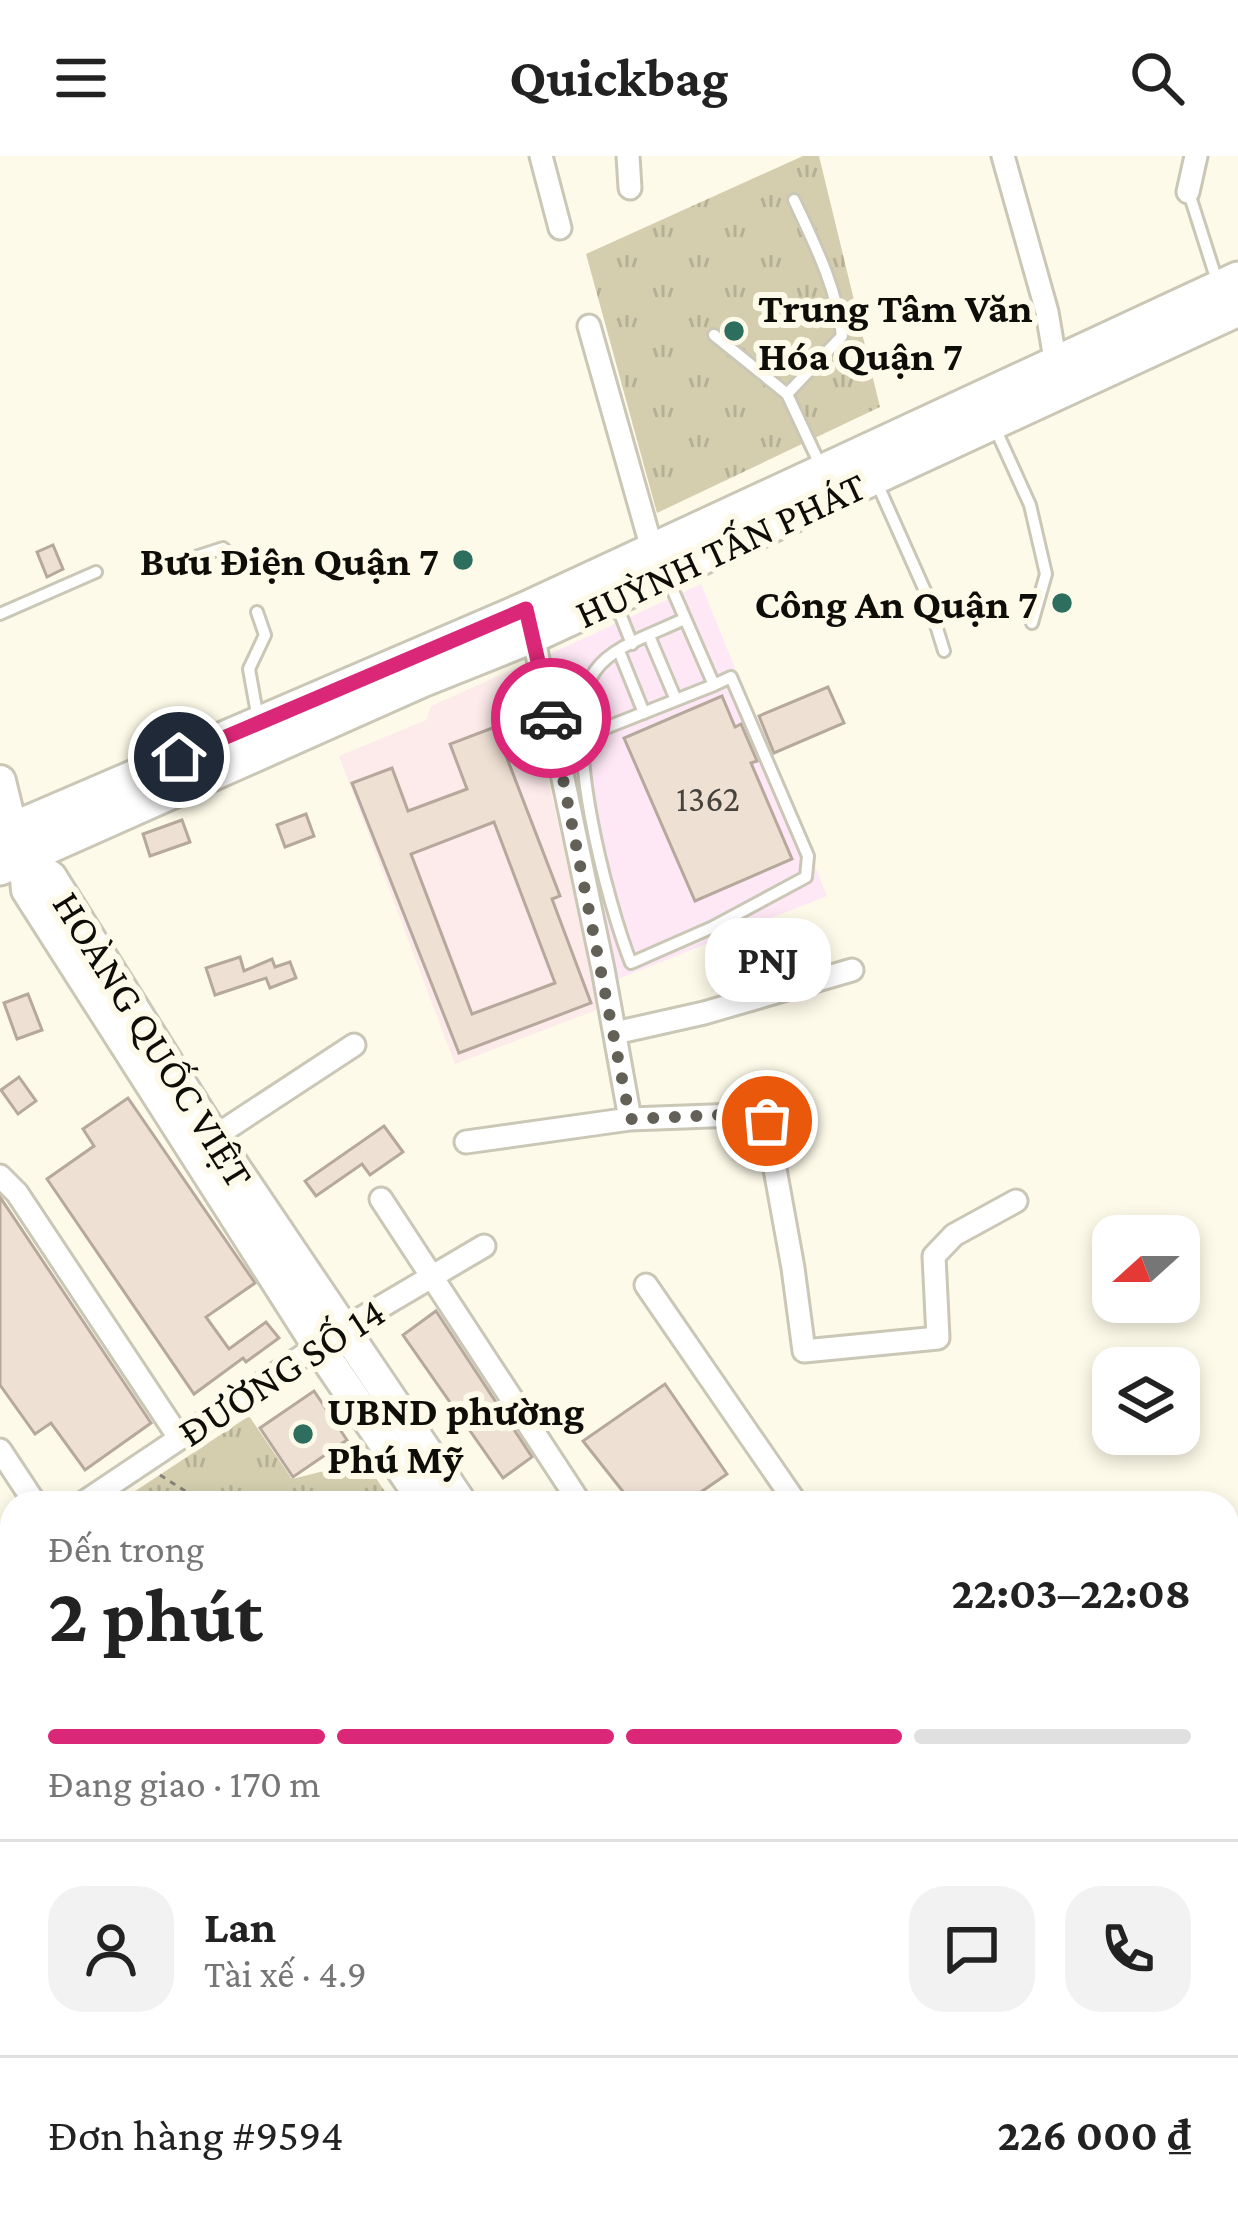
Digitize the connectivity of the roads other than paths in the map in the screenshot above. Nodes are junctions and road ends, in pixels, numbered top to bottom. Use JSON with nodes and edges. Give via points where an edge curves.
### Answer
{"nodes":[{"id":1,"x":541,"y":156,"type":"edge"},
{"id":2,"x":628,"y":156,"type":"edge"},
{"id":3,"x":1003,"y":156,"type":"edge"},
{"id":4,"x":1196,"y":156,"type":"edge"},
{"id":5,"x":630,"y":188,"type":"dead end"},
{"id":6,"x":1189,"y":192,"type":"joint"},
{"id":7,"x":794,"y":200,"type":"dead end"},
{"id":8,"x":560,"y":228,"type":"dead end"},
{"id":9,"x":1232,"y":292,"type":"edge"},
{"id":10,"x":589,"y":326,"type":"dead end"},
{"id":11,"x":714,"y":335,"type":"dead end"},
{"id":12,"x":1056,"y":364,"type":"junction"},
{"id":13,"x":787,"y":394,"type":"junction"},
{"id":14,"x":993,"y":423,"type":"junction"},
{"id":15,"x":824,"y":472,"type":"junction"},
{"id":16,"x":875,"y":478,"type":"junction"},
{"id":17,"x":192,"y":558,"type":"dead end"},
{"id":18,"x":659,"y":561,"type":"junction"},
{"id":19,"x":238,"y":562,"type":"dead end"},
{"id":20,"x":97,"y":572,"type":"dead end"},
{"id":21,"x":614,"y":598,"type":"junction"},
{"id":22,"x":256,"y":612,"type":"dead end"},
{"id":23,"x":0,"y":614,"type":"edge"},
{"id":24,"x":684,"y":619,"type":"junction"},
{"id":25,"x":530,"y":622,"type":"junction"},
{"id":26,"x":1032,"y":623,"type":"dead end"},
{"id":27,"x":649,"y":636,"type":"junction"},
{"id":28,"x":626,"y":648,"type":"junction"},
{"id":29,"x":944,"y":651,"type":"dead end"},
{"id":30,"x":714,"y":685,"type":"junction"},
{"id":31,"x":676,"y":700,"type":"junction"},
{"id":32,"x":644,"y":713,"type":"junction"},
{"id":33,"x":259,"y":722,"type":"junction"},
{"id":34,"x":580,"y":738,"type":"junction"},
{"id":35,"x":0,"y":781,"type":"edge"},
{"id":36,"x":9,"y":848,"type":"edge"},
{"id":37,"x":631,"y":963,"type":"junction"},
{"id":38,"x":603,"y":969,"type":"junction"},
{"id":39,"x":852,"y":970,"type":"dead end"},
{"id":40,"x":615,"y":1033,"type":"junction"},
{"id":41,"x":354,"y":1045,"type":"dead end"},
{"id":42,"x":630,"y":1119,"type":"junction"},
{"id":43,"x":214,"y":1137,"type":"junction"},
{"id":44,"x":466,"y":1142,"type":"dead end"},
{"id":45,"x":0,"y":1176,"type":"edge"},
{"id":46,"x":381,"y":1199,"type":"dead end"},
{"id":47,"x":1016,"y":1201,"type":"dead end"},
{"id":48,"x":484,"y":1246,"type":"dead end"},
{"id":49,"x":430,"y":1276,"type":"junction"},
{"id":50,"x":646,"y":1285,"type":"dead end"},
{"id":51,"x":330,"y":1337,"type":"junction"},
{"id":52,"x":178,"y":1436,"type":"junction"},
{"id":53,"x":0,"y":1450,"type":"edge"},
{"id":54,"x":27,"y":1491,"type":"edge"},
{"id":55,"x":100,"y":1491,"type":"edge"},
{"id":56,"x":418,"y":1491,"type":"edge"},
{"id":57,"x":452,"y":1491,"type":"edge"},
{"id":58,"x":572,"y":1491,"type":"edge"},
{"id":59,"x":788,"y":1491,"type":"edge"}],
"edges":[{"from":1,"to":8,"type":"street"},
{"from":2,"to":5,"type":"street"},
{"from":3,"to":12,"type":"street"},
{"from":4,"to":6,"type":"street"},
{"from":6,"to":9,"type":"lane"},
{"from":7,"to":13,"type":"lane","via":[[842,336]]},
{"from":9,"to":12,"type":"main road","name":"HUỲNH TẤN PHÁT"},
{"from":9,"to":14,"type":"main road","name":"HUỲNH TẤN PHÁT"},
{"from":10,"to":18,"type":"street"},
{"from":11,"to":13,"type":"lane"},
{"from":12,"to":15,"type":"main road","name":"HUỲNH TẤN PHÁT"},
{"from":13,"to":15,"type":"lane"},
{"from":14,"to":16,"type":"main road","name":"HUỲNH TẤN PHÁT"},
{"from":14,"to":26,"type":"lane","via":[[1030,505],[1046,574]]},
{"from":15,"to":18,"type":"main road","name":"HUỲNH TẤN PHÁT"},
{"from":16,"to":18,"type":"main road","name":"HUỲNH TẤN PHÁT"},
{"from":16,"to":29,"type":"lane"},
{"from":17,"to":19,"type":"lane","via":[[223,548]]},
{"from":18,"to":21,"type":"main road","name":"HUỲNH TẤN PHÁT"},
{"from":18,"to":24,"type":"lane"},
{"from":18,"to":25,"type":"main road","name":"HUỲNH TẤN PHÁT"},
{"from":20,"to":23,"type":"lane"},
{"from":21,"to":25,"type":"main road","name":"HUỲNH TẤN PHÁT"},
{"from":21,"to":28,"type":"lane"},
{"from":22,"to":33,"type":"lane","via":[[265,635],[249,678]]},
{"from":24,"to":27,"type":"lane"},
{"from":24,"to":30,"type":"lane"},
{"from":25,"to":33,"type":"main road","name":"HUỲNH TẤN PHÁT"},
{"from":25,"to":36,"type":"main road","name":"HUỲNH TẤN PHÁT","via":[[422,680]]},
{"from":25,"to":38,"type":"street"},
{"from":27,"to":28,"type":"lane"},
{"from":27,"to":31,"type":"lane"},
{"from":28,"to":32,"type":"lane"},
{"from":28,"to":34,"type":"lane","via":[[604,660],[585,691]]},
{"from":30,"to":31,"type":"lane"},
{"from":30,"to":37,"type":"lane","via":[[731,677],[808,856],[806,877]]},
{"from":31,"to":32,"type":"lane"},
{"from":32,"to":34,"type":"lane"},
{"from":33,"to":36,"type":"main road","name":"HUỲNH TẤN PHÁT"},
{"from":34,"to":37,"type":"lane","via":[[616,924]]},
{"from":35,"to":36,"type":"main road","name":"HOÀNG QUỐC VIỆT"},
{"from":36,"to":43,"type":"main road","name":"HOÀNG QUỐC VIỆT","via":[[51,877]]},
{"from":36,"to":51,"type":"main road","name":"HOÀNG QUỐC VIỆT","via":[[28,890]]},
{"from":37,"to":38,"type":"lane"},
{"from":38,"to":40,"type":"street"},
{"from":39,"to":40,"type":"street"},
{"from":40,"to":42,"type":"street"},
{"from":41,"to":43,"type":"street"},
{"from":42,"to":44,"type":"street"},
{"from":42,"to":47,"type":"street","via":[[765,1114],[804,1352],[938,1338],[934,1256],[954,1235]]},
{"from":43,"to":51,"type":"main road","name":"HOÀNG QUỐC VIỆT"},
{"from":45,"to":52,"type":"street"},
{"from":46,"to":49,"type":"street"},
{"from":48,"to":49,"type":"street","name":"ĐƯỜNG SỐ 14"},
{"from":49,"to":51,"type":"street","name":"ĐƯỜNG SỐ 14"},
{"from":49,"to":58,"type":"street"},
{"from":50,"to":59,"type":"street"},
{"from":51,"to":52,"type":"street","name":"ĐƯỜNG SỐ 14"},
{"from":51,"to":56,"type":"main road","name":"HOÀNG QUỐC VIỆT"},
{"from":51,"to":57,"type":"main road","name":"HOÀNG QUỐC VIỆT"},
{"from":52,"to":55,"type":"street","name":"ĐƯỜNG SỐ 14"},
{"from":53,"to":54,"type":"street"}]}
